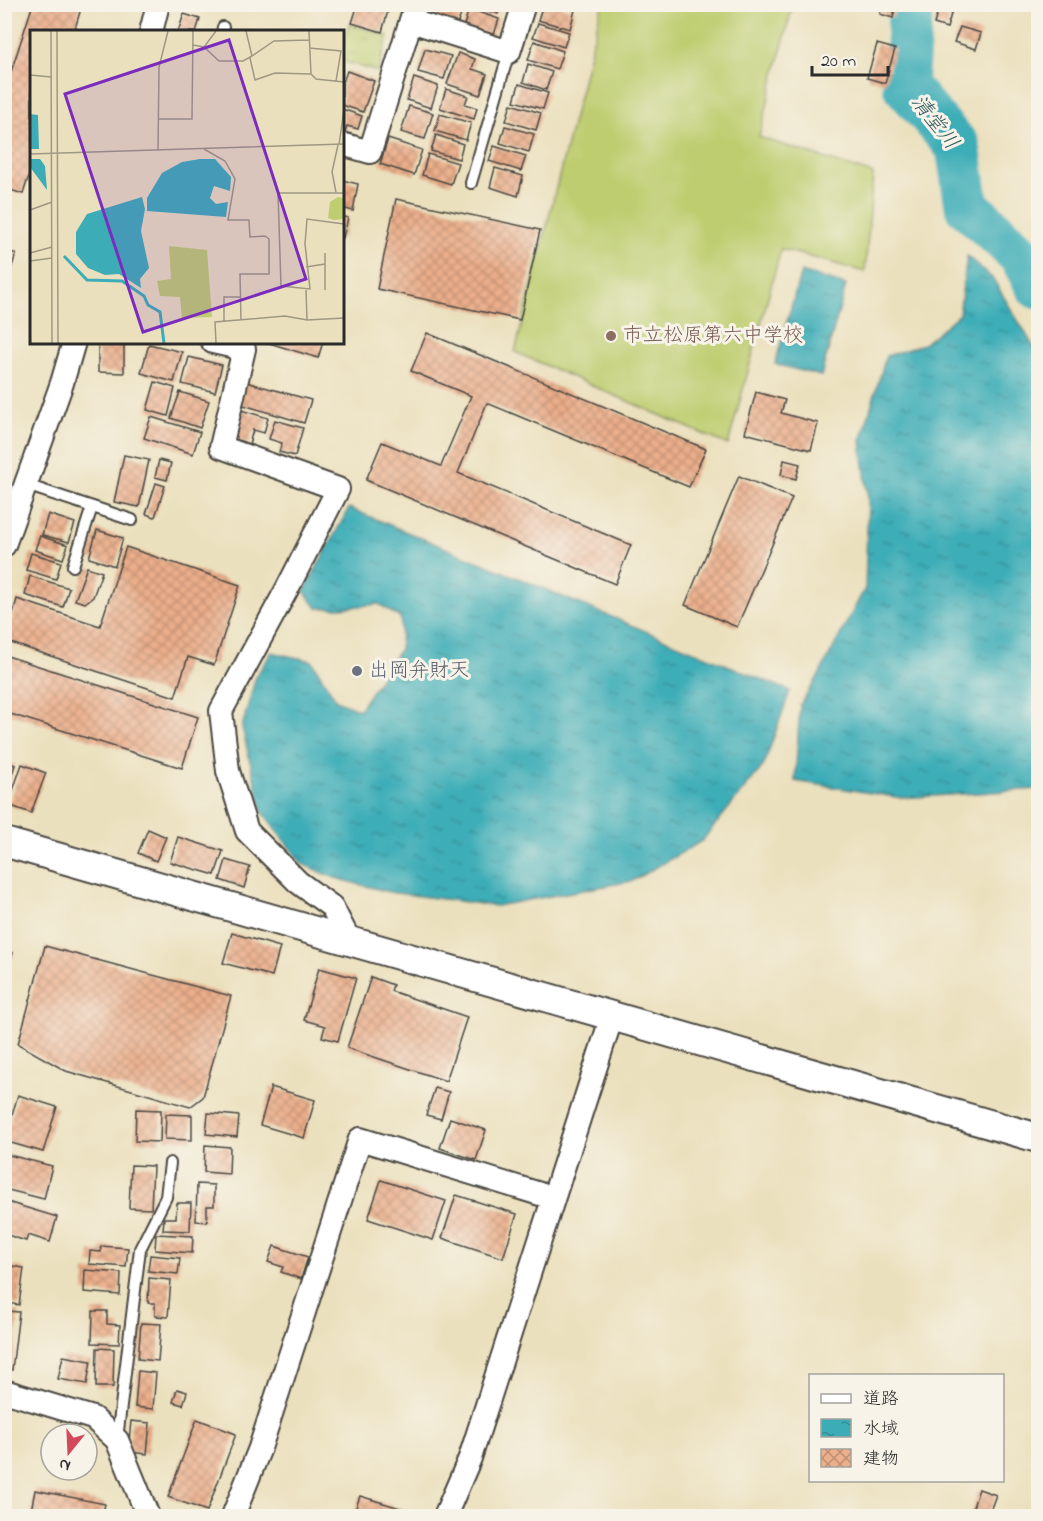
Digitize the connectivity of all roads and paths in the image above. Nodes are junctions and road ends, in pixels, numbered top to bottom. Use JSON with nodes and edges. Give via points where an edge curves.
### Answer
{"nodes":[{"id":1,"x":158,"y":4,"type":"edge"},
{"id":2,"x":524,"y":4,"type":"edge"},
{"id":3,"x":414,"y":13,"type":"edge"},
{"id":4,"x":152,"y":30,"type":"edge"},
{"id":5,"x":509,"y":52,"type":"junction"},
{"id":6,"x":344,"y":145,"type":"edge"},
{"id":7,"x":471,"y":183,"type":"dead end"},
{"id":8,"x":73,"y":344,"type":"edge"},
{"id":9,"x":221,"y":344,"type":"edge"},
{"id":10,"x":26,"y":485,"type":"junction"},
{"id":11,"x":92,"y":507,"type":"junction"},
{"id":12,"x":132,"y":520,"type":"dead end"},
{"id":13,"x":4,"y":544,"type":"edge"},
{"id":14,"x":73,"y":566,"type":"dead end"},
{"id":15,"x":4,"y":842,"type":"edge"},
{"id":16,"x":349,"y":940,"type":"junction"},
{"id":17,"x":612,"y":1016,"type":"junction"},
{"id":18,"x":1038,"y":1138,"type":"edge"},
{"id":19,"x":170,"y":1163,"type":"dead end"},
{"id":20,"x":553,"y":1198,"type":"junction"},
{"id":21,"x":4,"y":1391,"type":"edge"},
{"id":22,"x":117,"y":1440,"type":"junction"},
{"id":23,"x":148,"y":1516,"type":"edge"},
{"id":24,"x":233,"y":1516,"type":"edge"},
{"id":25,"x":445,"y":1516,"type":"edge"}],
"edges":[{"from":1,"to":4,"type":"street"},
{"from":2,"to":5,"type":"street"},
{"from":3,"to":5,"type":"street"},
{"from":3,"to":6,"type":"street","via":[[370,152]]},
{"from":5,"to":7,"type":"lane"},
{"from":8,"to":10,"type":"street"},
{"from":9,"to":16,"type":"street","via":[[244,350],[221,447],[338,489],[221,711],[228,771],[247,831],[298,882],[332,908]]},
{"from":10,"to":11,"type":"lane"},
{"from":10,"to":13,"type":"street"},
{"from":11,"to":12,"type":"lane"},
{"from":11,"to":14,"type":"lane"},
{"from":15,"to":16,"type":"street"},
{"from":16,"to":17,"type":"street"},
{"from":17,"to":18,"type":"street"},
{"from":17,"to":20,"type":"street"},
{"from":19,"to":22,"type":"lane","via":[[166,1197],[140,1249]]},
{"from":20,"to":24,"type":"street","via":[[360,1139],[260,1448]]},
{"from":20,"to":25,"type":"street","via":[[470,1458]]},
{"from":21,"to":22,"type":"street","via":[[93,1418]]},
{"from":22,"to":23,"type":"street"}]}
